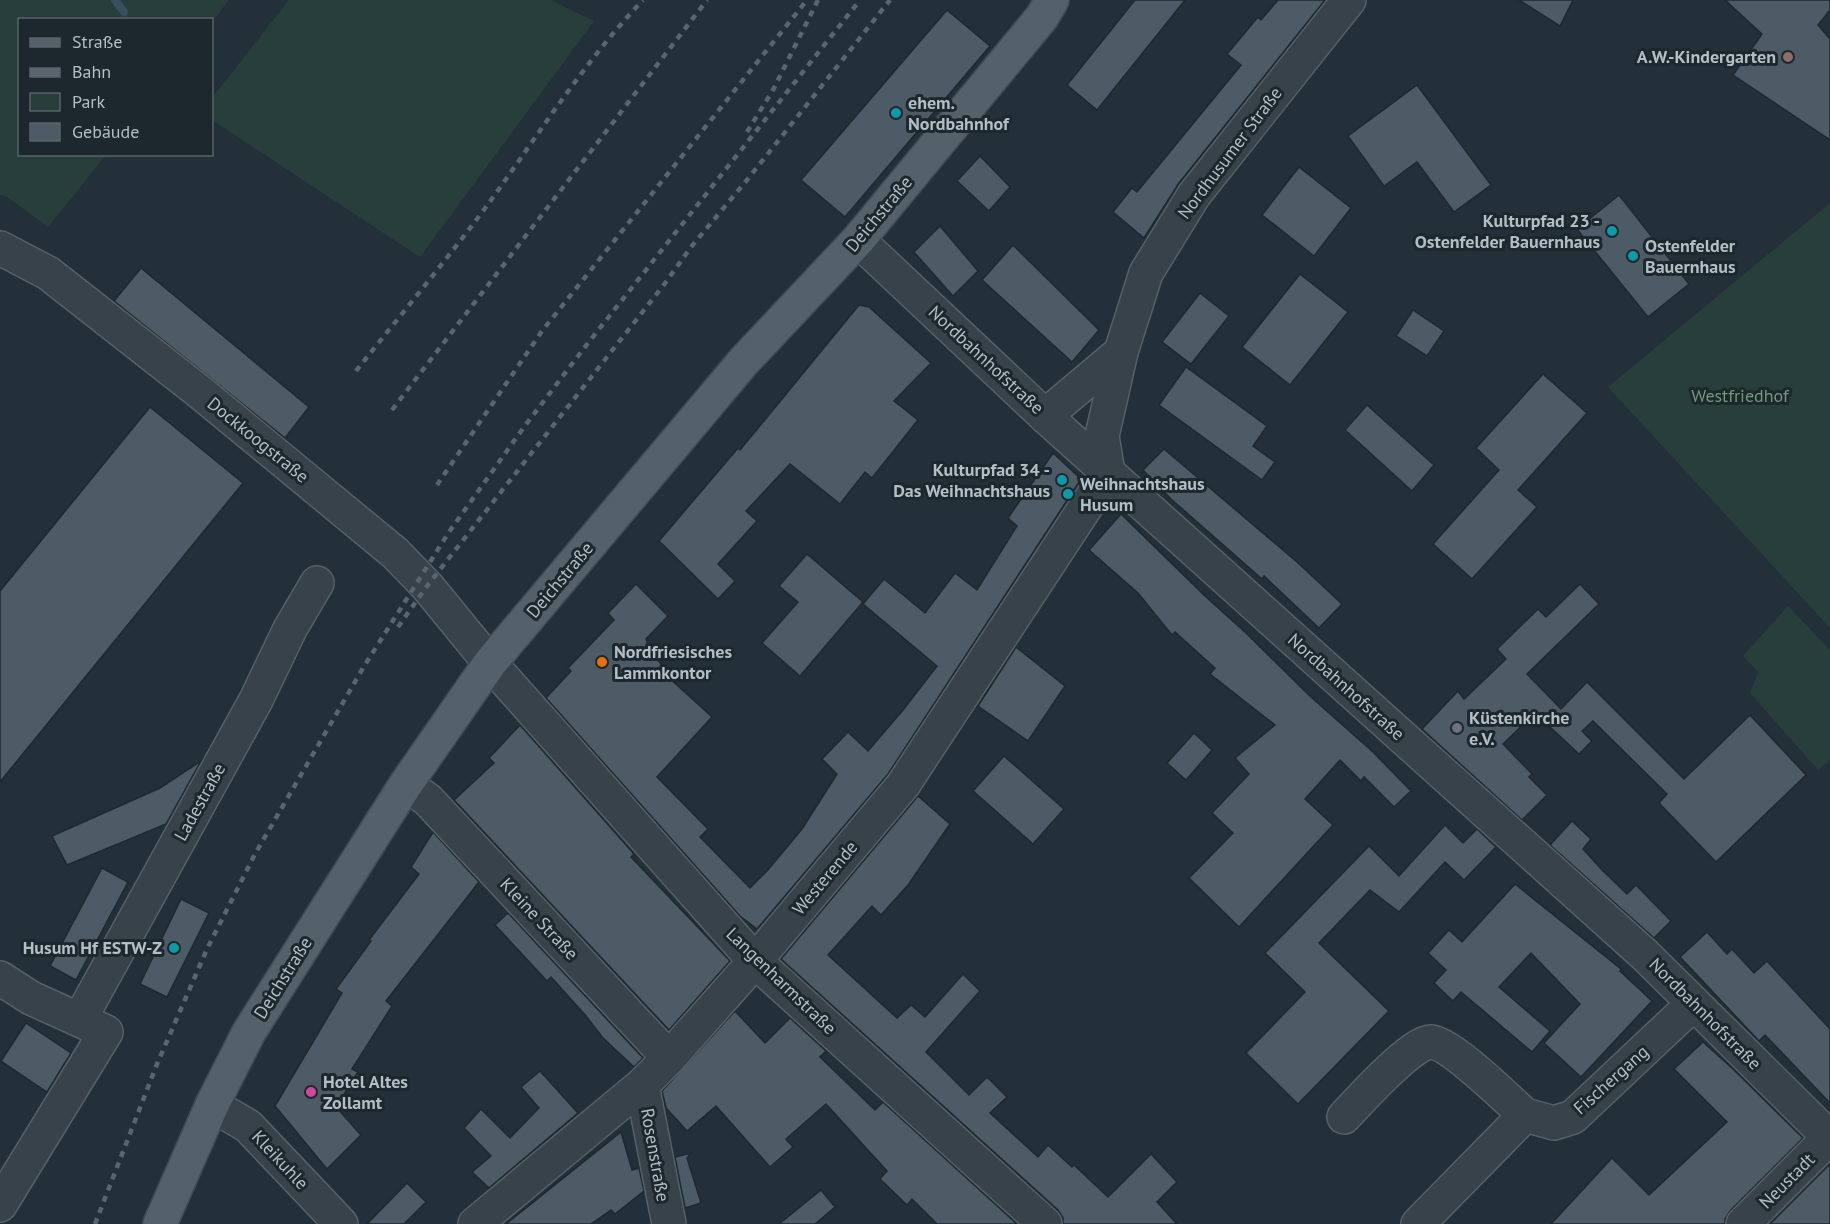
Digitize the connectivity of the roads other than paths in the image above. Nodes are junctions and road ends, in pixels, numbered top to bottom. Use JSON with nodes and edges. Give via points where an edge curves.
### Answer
{"nodes":[{"id":1,"x":1052,"y":0,"type":"edge"},
{"id":2,"x":1349,"y":0,"type":"edge"},
{"id":3,"x":858,"y":240,"type":"junction"},
{"id":4,"x":0,"y":248,"type":"edge"},
{"id":5,"x":1121,"y":352,"type":"junction"},
{"id":6,"x":1045,"y":416,"type":"junction"},
{"id":7,"x":1108,"y":473,"type":"junction"},
{"id":8,"x":317,"y":583,"type":"dead end"},
{"id":9,"x":490,"y":663,"type":"junction"},
{"id":10,"x":406,"y":784,"type":"junction"},
{"id":11,"x":755,"y":961,"type":"junction"},
{"id":12,"x":0,"y":978,"type":"edge"},
{"id":13,"x":1694,"y":1004,"type":"junction"},
{"id":14,"x":93,"y":1025,"type":"junction"},
{"id":15,"x":669,"y":1058,"type":"junction"},
{"id":16,"x":642,"y":1085,"type":"junction"},
{"id":17,"x":212,"y":1104,"type":"junction"},
{"id":18,"x":1525,"y":1115,"type":"junction"},
{"id":19,"x":1344,"y":1117,"type":"dead end"},
{"id":20,"x":1830,"y":1138,"type":"edge"},
{"id":21,"x":0,"y":1205,"type":"edge"},
{"id":22,"x":160,"y":1224,"type":"edge"},
{"id":23,"x":341,"y":1224,"type":"edge"},
{"id":24,"x":475,"y":1224,"type":"edge"},
{"id":25,"x":669,"y":1224,"type":"edge"},
{"id":26,"x":1045,"y":1224,"type":"edge"},
{"id":27,"x":1418,"y":1224,"type":"edge"},
{"id":28,"x":1743,"y":1224,"type":"edge"}],
"edges":[{"from":1,"to":3,"type":"main road","name":"Deichstraße"},
{"from":2,"to":5,"type":"street","name":"Nordhusumer Straße","via":[[1194,195],[1146,273]]},
{"from":3,"to":6,"type":"street","name":"Nordbahnhofstraße"},
{"from":3,"to":9,"type":"main road","name":"Deichstraße","via":[[744,361]]},
{"from":4,"to":9,"type":"street","name":"Dockkoogstraße","via":[[48,273],[395,553],[434,593]]},
{"from":5,"to":6,"type":"street"},
{"from":5,"to":7,"type":"street","name":"Nordhusumer Straße","via":[[1102,436]]},
{"from":6,"to":7,"type":"street","name":"Nordbahnhofstraße"},
{"from":7,"to":11,"type":"street","name":"Westerende","via":[[903,785]]},
{"from":7,"to":13,"type":"street","name":"Nordbahnhofstraße","via":[[1645,955]]},
{"from":8,"to":14,"type":"street","name":"Ladestraße","via":[[290,629]]},
{"from":9,"to":10,"type":"main road","name":"Deichstraße"},
{"from":9,"to":11,"type":"street","name":"Langenharmstraße"},
{"from":10,"to":15,"type":"street","name":"Kleine Straße","via":[[428,801]]},
{"from":10,"to":17,"type":"main road","name":"Deichstraße","via":[[278,985]]},
{"from":11,"to":15,"type":"street","name":"Westerende"},
{"from":11,"to":26,"type":"street","name":"Langenharmstraße"},
{"from":12,"to":14,"type":"street","via":[[31,998]]},
{"from":13,"to":18,"type":"street","name":"Fischergang","via":[[1573,1117],[1554,1123]]},
{"from":13,"to":20,"type":"street","name":"Nordbahnhofstraße"},
{"from":14,"to":21,"type":"street","name":"Ladestraße"},
{"from":15,"to":16,"type":"street","name":"Westerende"},
{"from":16,"to":24,"type":"street","name":"Westerende"},
{"from":16,"to":25,"type":"street","name":"Rosenstraße"},
{"from":17,"to":22,"type":"main road","name":"Deichstraße"},
{"from":17,"to":23,"type":"street","name":"Kleikuhle","via":[[248,1126]]},
{"from":18,"to":19,"type":"street","via":[[1474,1068],[1430,1042],[1419,1045],[1401,1060]]},
{"from":18,"to":27,"type":"street"},
{"from":20,"to":28,"type":"street","name":"Neustadt"}]}
